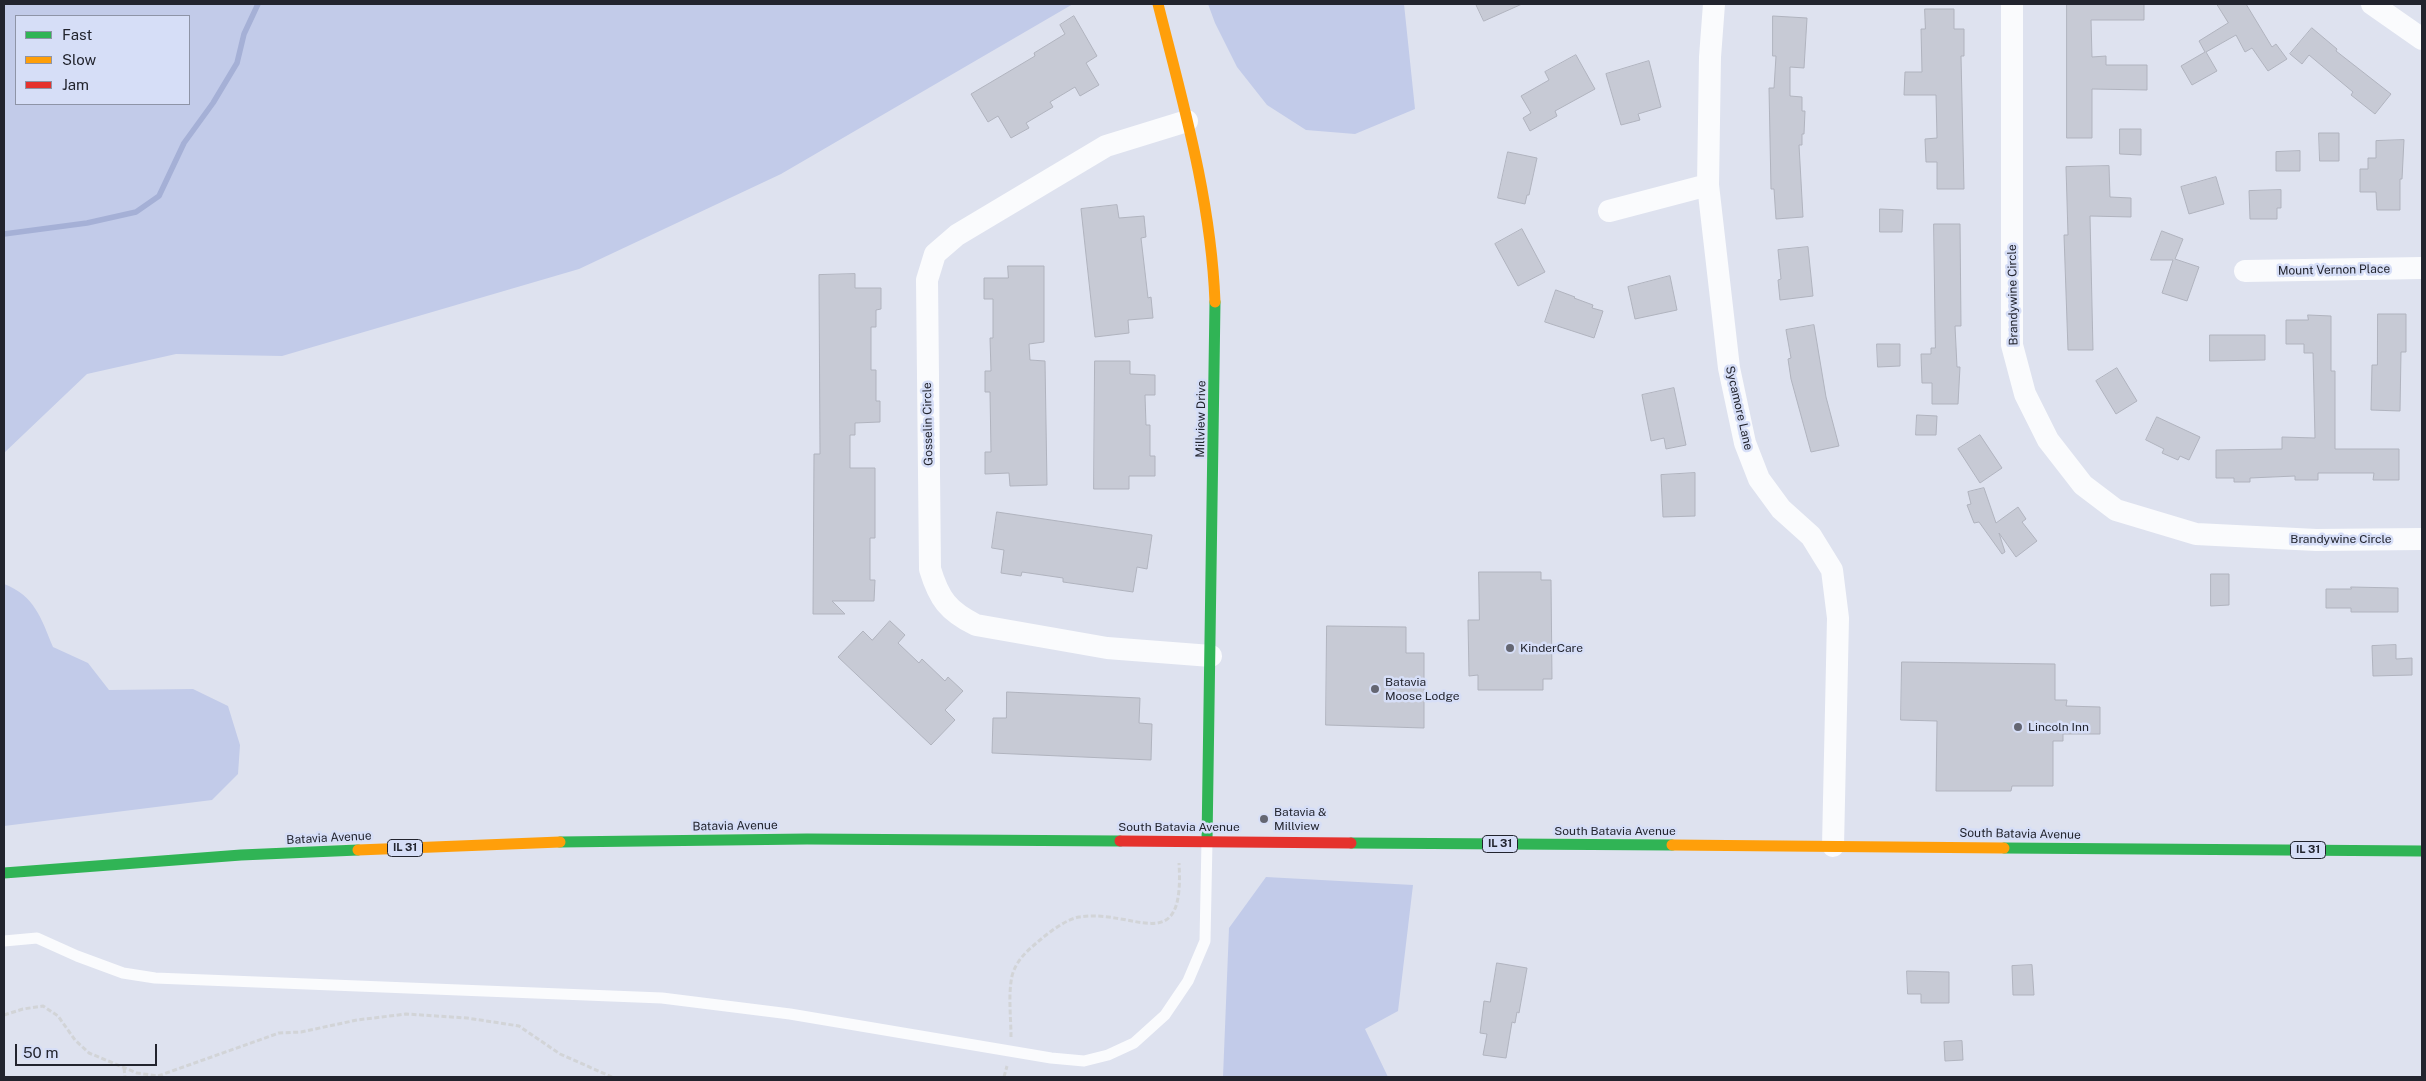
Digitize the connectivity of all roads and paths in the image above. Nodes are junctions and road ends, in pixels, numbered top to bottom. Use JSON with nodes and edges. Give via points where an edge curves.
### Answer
{"nodes":[{"id":1,"x":1158,"y":4,"type":"edge"},
{"id":2,"x":1714,"y":4,"type":"edge"},
{"id":3,"x":2012,"y":4,"type":"edge"},
{"id":4,"x":2372,"y":4,"type":"edge"},
{"id":5,"x":2422,"y":39,"type":"edge"},
{"id":6,"x":1187,"y":121,"type":"junction"},
{"id":7,"x":1708,"y":185,"type":"junction"},
{"id":8,"x":1609,"y":210,"type":"dead end"},
{"id":9,"x":2422,"y":268,"type":"edge"},
{"id":10,"x":2245,"y":271,"type":"dead end"},
{"id":11,"x":2422,"y":539,"type":"edge"},
{"id":12,"x":1211,"y":656,"type":"junction"},
{"id":13,"x":807,"y":839,"type":"joint"},
{"id":14,"x":1178,"y":841,"type":"junction"},
{"id":15,"x":1207,"y":841,"type":"junction"},
{"id":16,"x":1833,"y":846,"type":"junction"},
{"id":17,"x":2422,"y":851,"type":"edge"},
{"id":18,"x":4,"y":872,"type":"edge"},
{"id":19,"x":4,"y":941,"type":"edge"},
{"id":20,"x":4,"y":1015,"type":"edge"},
{"id":21,"x":1011,"y":1051,"type":"junction"},
{"id":22,"x":124,"y":1068,"type":"junction"},
{"id":23,"x":125,"y":1077,"type":"edge"},
{"id":24,"x":612,"y":1077,"type":"edge"},
{"id":25,"x":1004,"y":1077,"type":"edge"}],
"edges":[{"from":1,"to":6,"type":"main road","name":"Millview Drive"},
{"from":2,"to":7,"type":"street","name":"Sycamore Lane"},
{"from":3,"to":11,"type":"street","name":"Brandywine Circle","via":[[2012,345],[2025,394],[2048,440],[2083,486],[2116,510],[2196,534],[2316,540]]},
{"from":4,"to":5,"type":"street"},
{"from":6,"to":12,"type":"main road","name":"Millview Drive","via":[[1201,178],[1215,286]]},
{"from":6,"to":12,"type":"street","name":"Gosselin Circle","via":[[1106,146],[957,235],[935,254],[927,280],[930,570],[945,604],[976,625],[1107,648]]},
{"from":7,"to":8,"type":"street"},
{"from":7,"to":16,"type":"street","name":"Sycamore Lane","via":[[1729,368],[1745,443],[1759,478],[1781,509],[1811,536],[1832,570],[1838,618]]},
{"from":9,"to":10,"type":"street","name":"Mount Vernon Place"},
{"from":12,"to":15,"type":"main road","name":"Millview Drive"},
{"from":13,"to":14,"type":"main road","name":"South Batavia Avenue","number":"IL 31"},
{"from":13,"to":18,"type":"main road","name":"Batavia Avenue","number":"IL 31","via":[[524,842],[241,855]]},
{"from":14,"to":15,"type":"main road","name":"South Batavia Avenue","number":"IL 31"},
{"from":14,"to":21,"type":"path","via":[[1181,891],[1176,908],[1168,919],[1156,924],[1143,924],[1105,916],[1078,918],[1053,930],[1025,952],[1012,977]]},
{"from":15,"to":16,"type":"main road","name":"South Batavia Avenue","number":"IL 31"},
{"from":15,"to":21,"type":"lane","via":[[1205,941],[1188,981],[1165,1015],[1134,1043],[1084,1061]]},
{"from":16,"to":17,"type":"main road","name":"South Batavia Avenue","number":"IL 31"},
{"from":19,"to":21,"type":"lane","via":[[37,938],[123,973],[155,978],[662,998],[790,1014]]},
{"from":20,"to":22,"type":"path","via":[[43,1006],[58,1016],[89,1053]]},
{"from":21,"to":25,"type":"path"},
{"from":22,"to":23,"type":"path"},
{"from":22,"to":24,"type":"path","via":[[158,1076],[279,1033],[406,1014],[519,1026],[560,1054]]}]}
